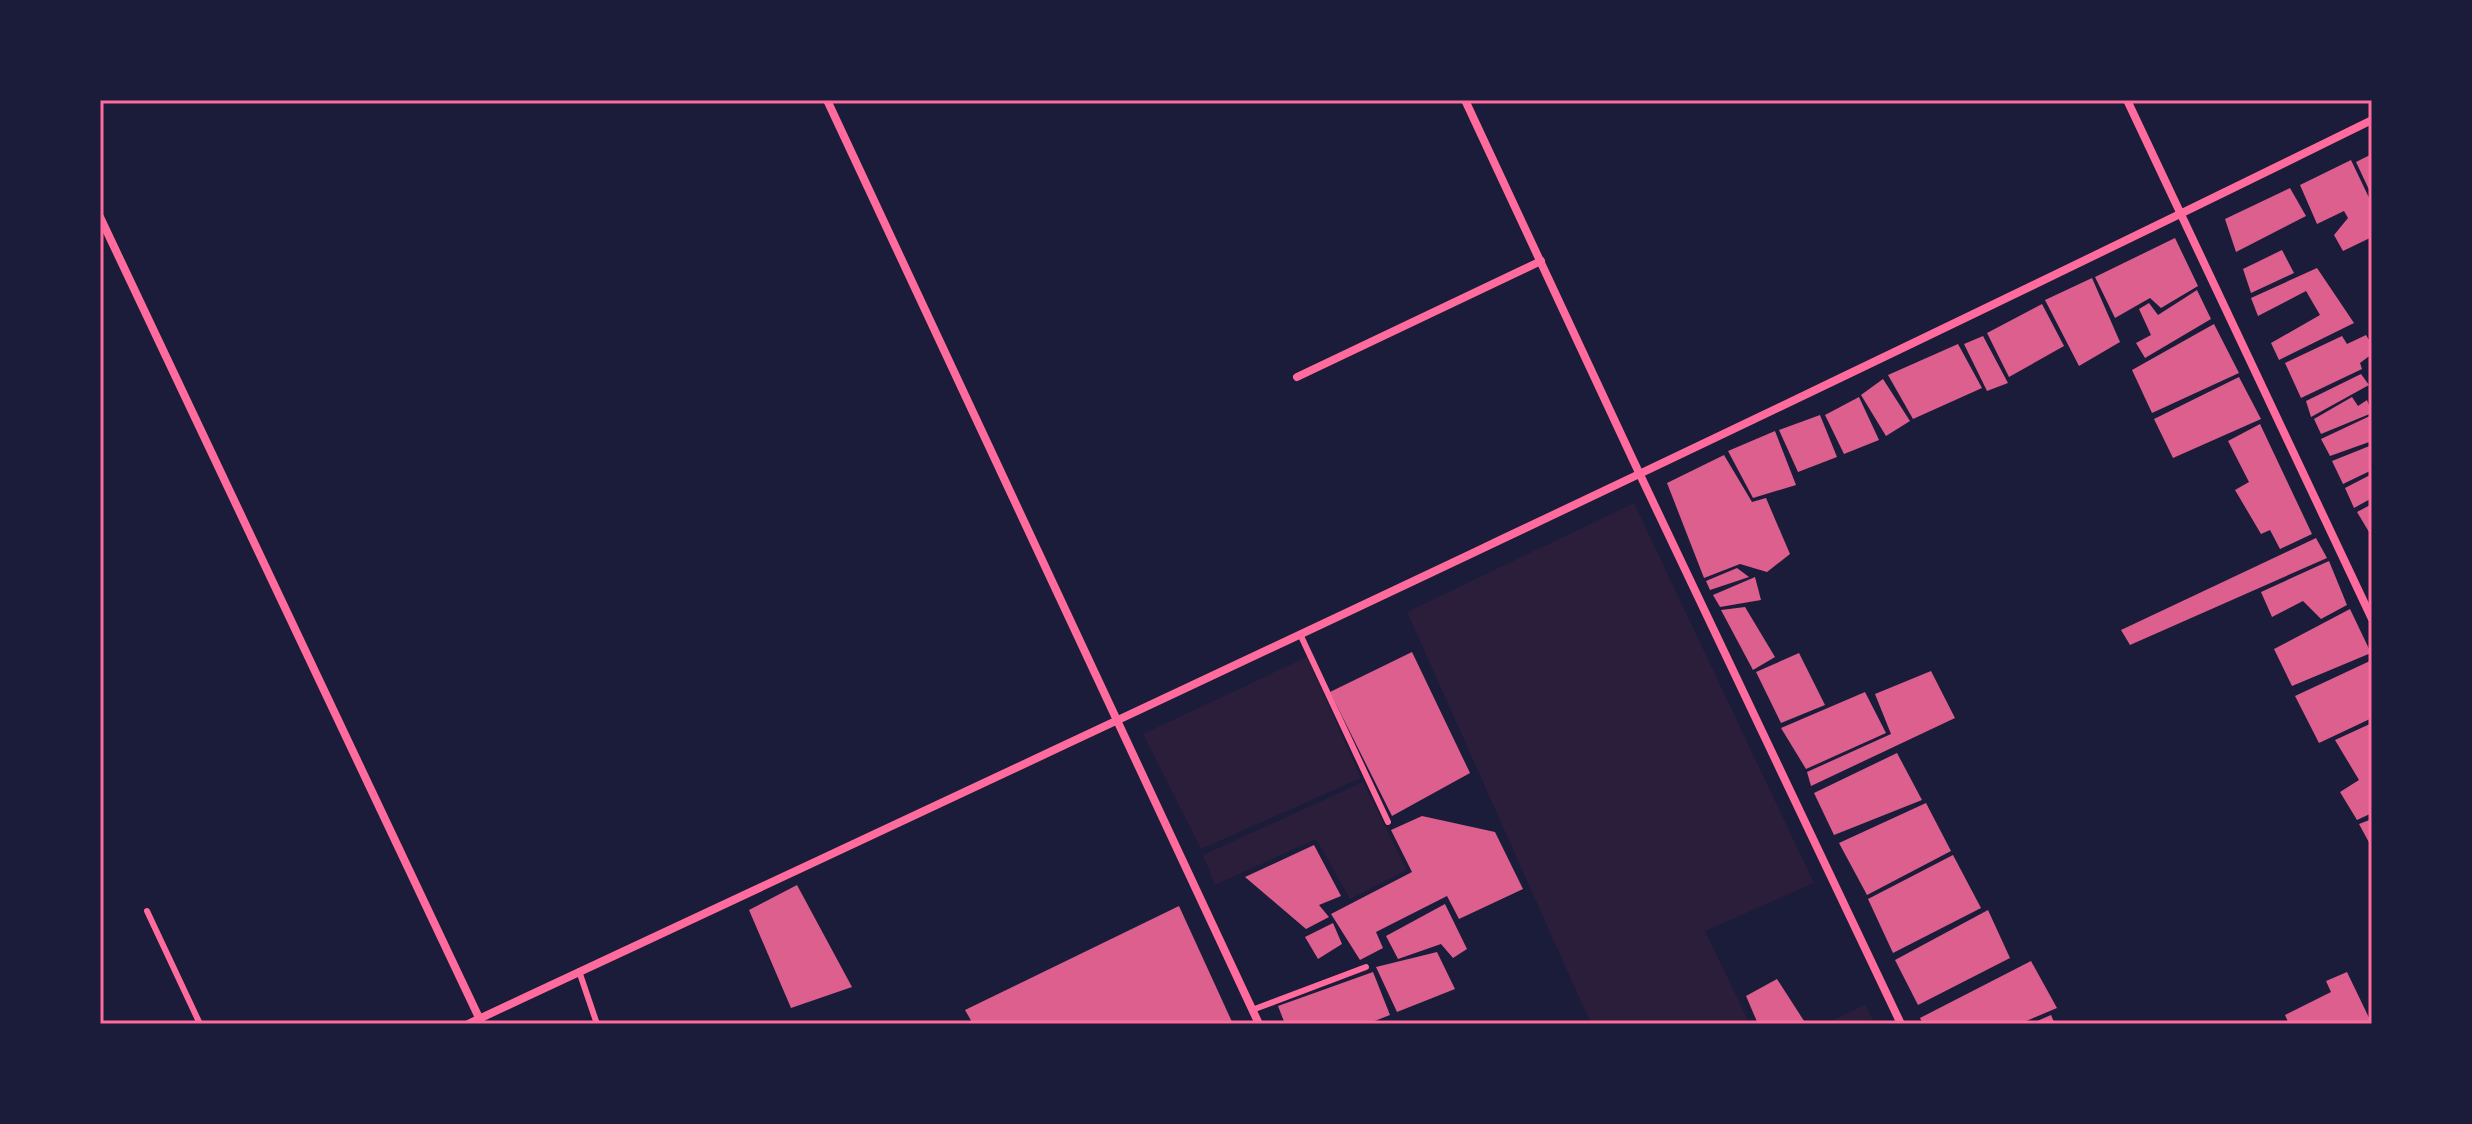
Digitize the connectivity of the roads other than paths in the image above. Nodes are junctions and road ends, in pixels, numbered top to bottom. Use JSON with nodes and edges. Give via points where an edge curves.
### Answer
{"nodes":[{"id":1,"x":827,"y":100,"type":"edge"},
{"id":2,"x":1465,"y":100,"type":"edge"},
{"id":3,"x":2127,"y":100,"type":"edge"},
{"id":4,"x":2372,"y":120,"type":"edge"},
{"id":5,"x":2181,"y":214,"type":"junction"},
{"id":6,"x":100,"y":217,"type":"edge"},
{"id":7,"x":1541,"y":261,"type":"junction"},
{"id":8,"x":1297,"y":377,"type":"dead end"},
{"id":9,"x":1639,"y":473,"type":"junction"},
{"id":10,"x":2372,"y":619,"type":"edge"},
{"id":11,"x":1300,"y":634,"type":"junction"},
{"id":12,"x":1117,"y":720,"type":"junction"},
{"id":13,"x":1388,"y":822,"type":"dead end"},
{"id":14,"x":147,"y":911,"type":"dead end"},
{"id":15,"x":1366,"y":967,"type":"dead end"},
{"id":16,"x":579,"y":971,"type":"junction"},
{"id":17,"x":1252,"y":1010,"type":"junction"},
{"id":18,"x":481,"y":1021,"type":"edge"},
{"id":19,"x":200,"y":1024,"type":"edge"},
{"id":20,"x":468,"y":1024,"type":"edge"},
{"id":21,"x":597,"y":1024,"type":"edge"},
{"id":22,"x":1259,"y":1024,"type":"edge"},
{"id":23,"x":1901,"y":1024,"type":"edge"}],
"edges":[{"from":1,"to":12,"type":"street"},
{"from":2,"to":7,"type":"street"},
{"from":3,"to":5,"type":"street"},
{"from":4,"to":5,"type":"street"},
{"from":5,"to":9,"type":"street"},
{"from":5,"to":10,"type":"street"},
{"from":6,"to":18,"type":"street"},
{"from":7,"to":8,"type":"street"},
{"from":7,"to":9,"type":"street"},
{"from":9,"to":11,"type":"street"},
{"from":9,"to":23,"type":"street"},
{"from":11,"to":12,"type":"street"},
{"from":11,"to":13,"type":"lane"},
{"from":12,"to":16,"type":"street"},
{"from":12,"to":17,"type":"street"},
{"from":14,"to":19,"type":"lane"},
{"from":15,"to":17,"type":"lane"},
{"from":16,"to":18,"type":"street"},
{"from":16,"to":21,"type":"lane"},
{"from":17,"to":22,"type":"street"},
{"from":18,"to":20,"type":"street"}]}
